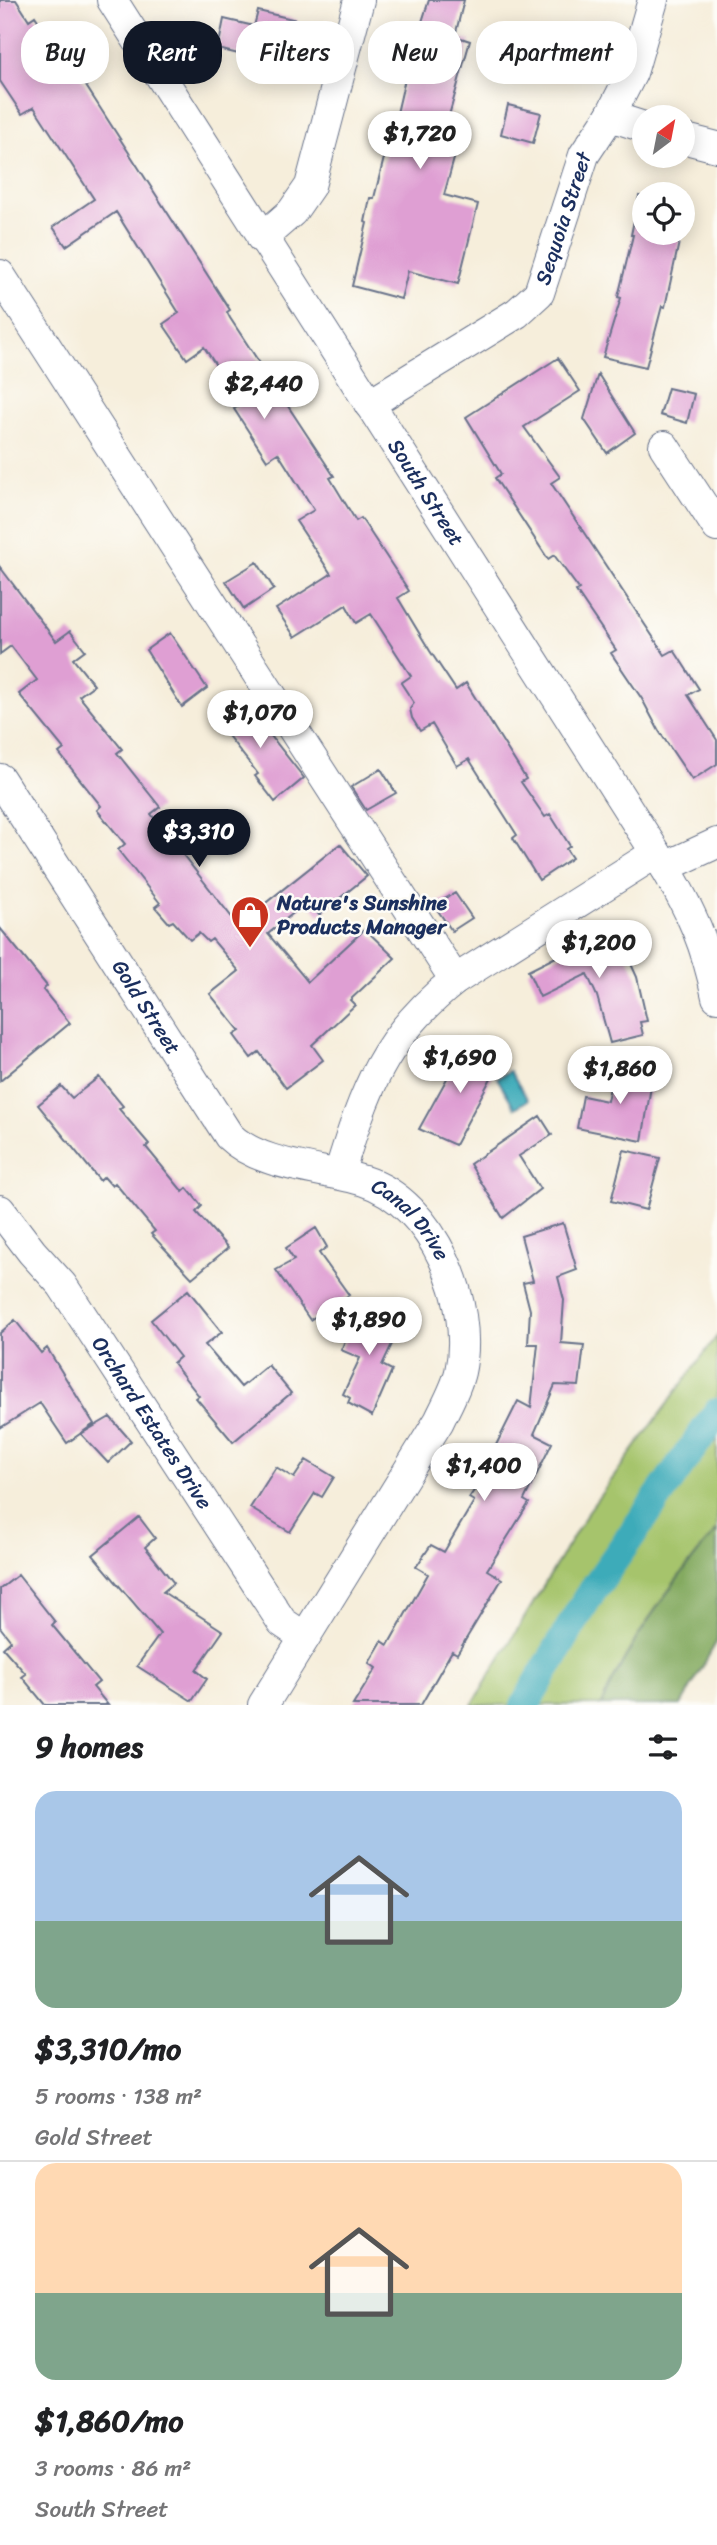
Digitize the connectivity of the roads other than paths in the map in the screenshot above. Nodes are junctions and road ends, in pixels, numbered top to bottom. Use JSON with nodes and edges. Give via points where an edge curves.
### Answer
{"nodes":[{"id":1,"x":359,"y":0,"type":"edge"},
{"id":2,"x":653,"y":0,"type":"edge"},
{"id":3,"x":120,"y":5,"type":"edge"},
{"id":4,"x":610,"y":116,"type":"junction"},
{"id":5,"x":632,"y":123,"type":"edge"},
{"id":6,"x":695,"y":142,"type":"edge"},
{"id":7,"x":717,"y":148,"type":"edge"},
{"id":8,"x":262,"y":238,"type":"junction"},
{"id":9,"x":0,"y":275,"type":"edge"},
{"id":10,"x":369,"y":404,"type":"junction"},
{"id":11,"x":663,"y":446,"type":"dead end"},
{"id":12,"x":717,"y":527,"type":"edge"},
{"id":13,"x":0,"y":779,"type":"edge"},
{"id":14,"x":717,"y":843,"type":"edge"},
{"id":15,"x":660,"y":860,"type":"junction"},
{"id":16,"x":712,"y":947,"type":"edge"},
{"id":17,"x":455,"y":980,"type":"junction"},
{"id":18,"x":717,"y":997,"type":"edge"},
{"id":19,"x":339,"y":1174,"type":"junction"},
{"id":20,"x":0,"y":1210,"type":"edge"},
{"id":21,"x":304,"y":1637,"type":"junction"},
{"id":22,"x":263,"y":1705,"type":"edge"}],
"edges":[{"from":1,"to":8,"type":"street","via":[[310,186],[292,212]]},
{"from":2,"to":4,"type":"street","name":"Sequoia Street","via":[[632,73]]},
{"from":3,"to":8,"type":"street","name":"South Street"},
{"from":4,"to":5,"type":"street"},
{"from":4,"to":10,"type":"street","name":"Sequoia Street","via":[[584,155],[545,280],[534,299]]},
{"from":6,"to":7,"type":"street"},
{"from":8,"to":10,"type":"street","name":"South Street"},
{"from":9,"to":17,"type":"street"},
{"from":10,"to":15,"type":"street","name":"South Street"},
{"from":11,"to":12,"type":"street"},
{"from":13,"to":19,"type":"street","name":"Gold Street","via":[[229,1136],[260,1155]]},
{"from":14,"to":15,"type":"street","name":"Canal Drive"},
{"from":15,"to":16,"type":"street","name":"South Street"},
{"from":15,"to":17,"type":"street","name":"Canal Drive"},
{"from":16,"to":18,"type":"street","name":"South Street"},
{"from":17,"to":19,"type":"street","name":"Canal Drive","via":[[416,1015],[377,1069]]},
{"from":19,"to":21,"type":"street","name":"Canal Drive","via":[[385,1190],[433,1241],[457,1292],[462,1352],[459,1374],[439,1421]]},
{"from":20,"to":21,"type":"street","name":"Orchard Estates Drive","via":[[62,1285],[282,1622]]},
{"from":21,"to":22,"type":"street","name":"Canal Drive"}]}
